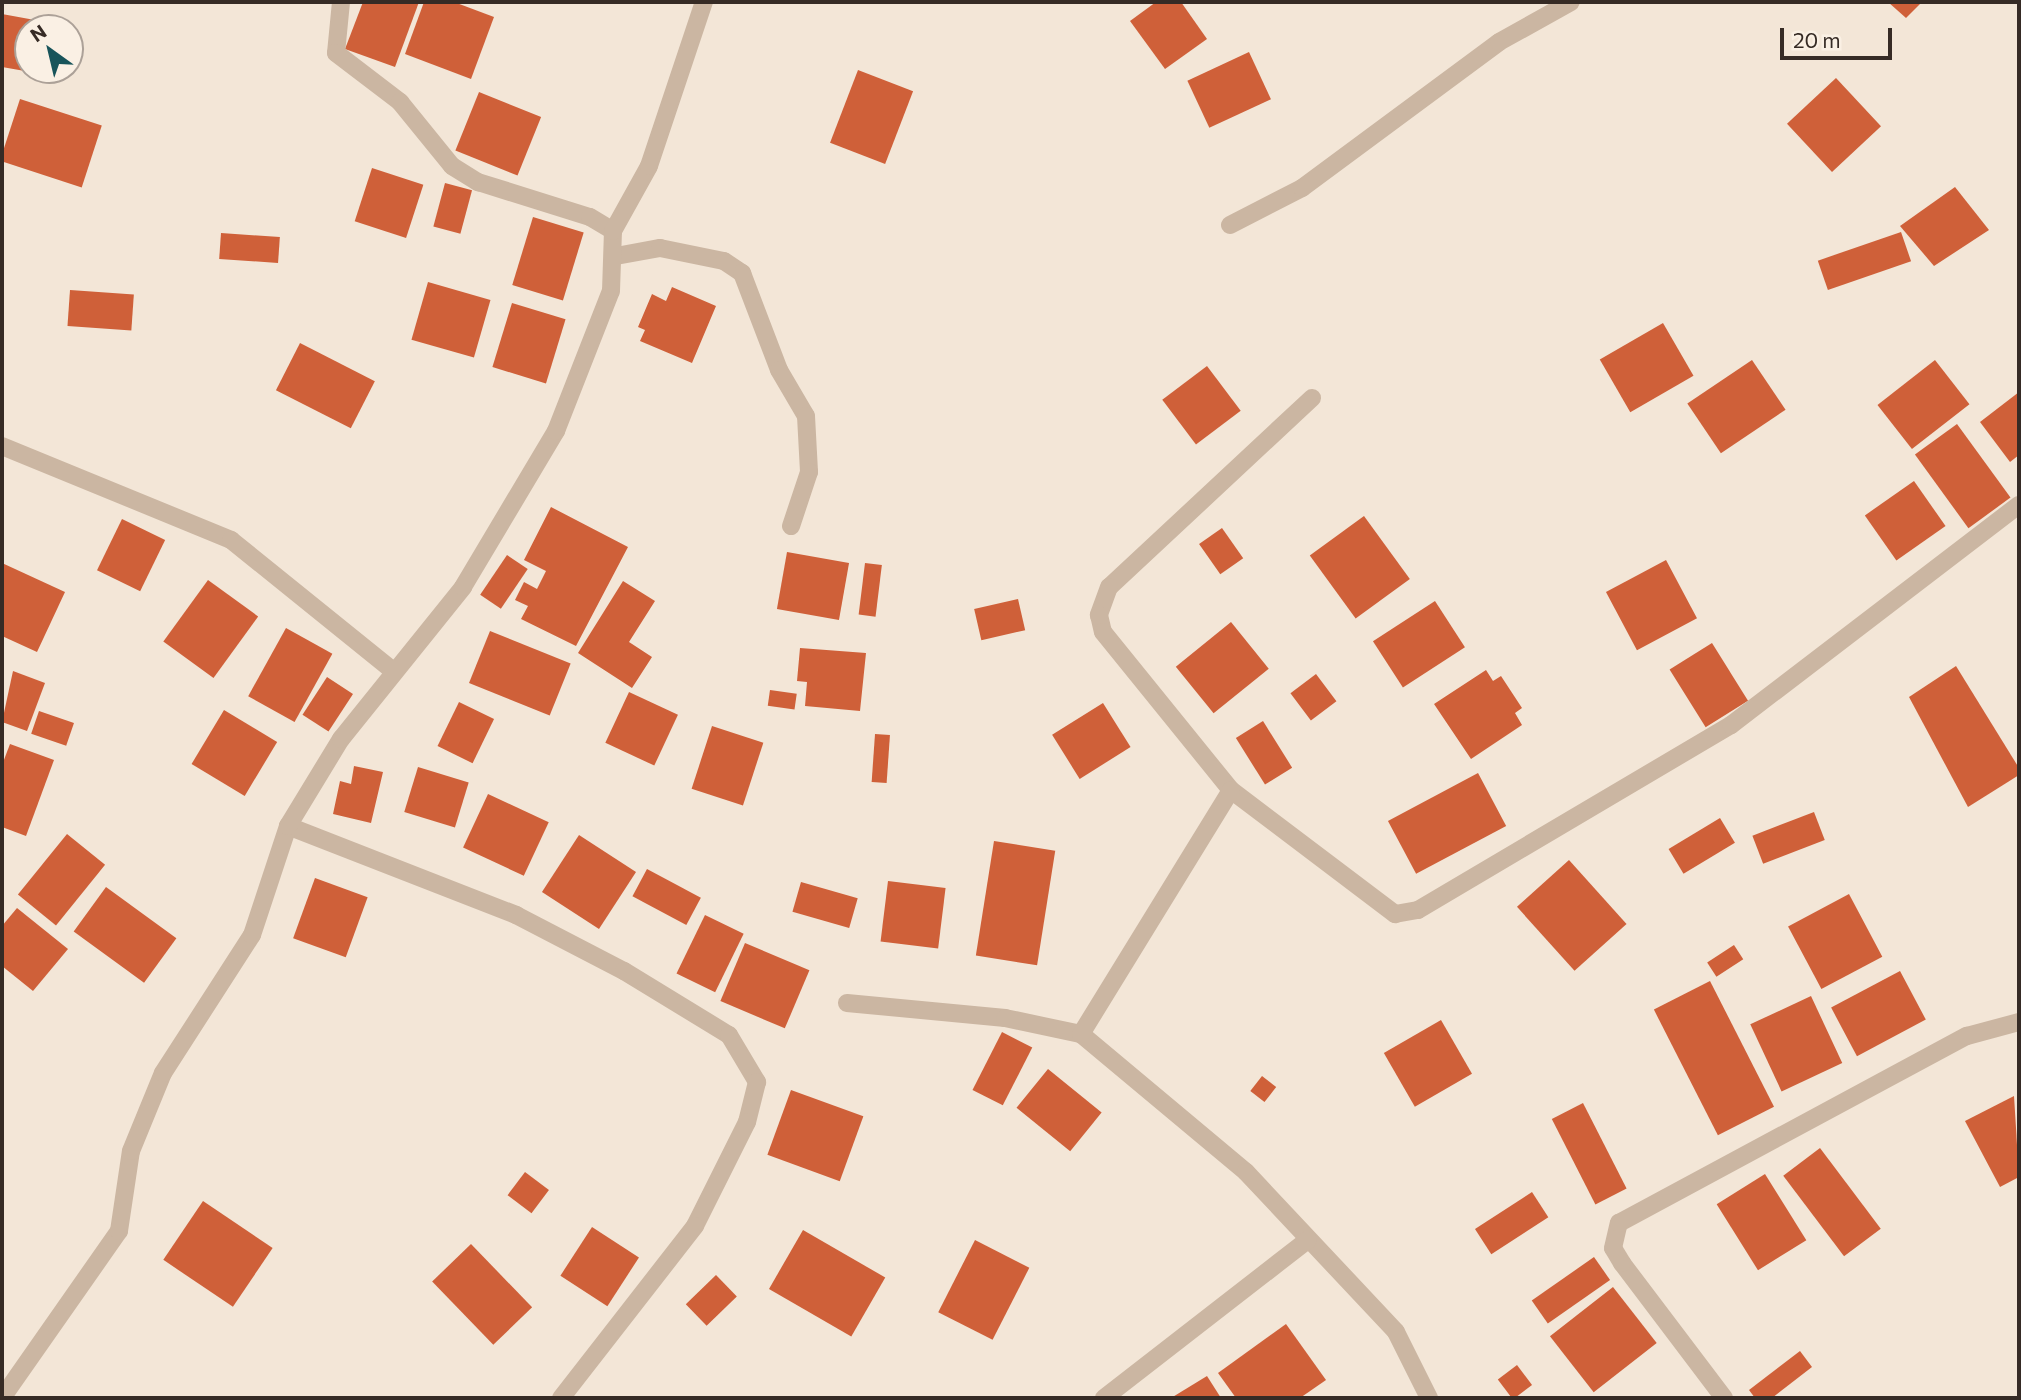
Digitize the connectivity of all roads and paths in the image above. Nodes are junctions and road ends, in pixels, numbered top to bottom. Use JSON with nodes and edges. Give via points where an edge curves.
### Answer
{"nodes":[{"id":1,"x":341,"y":2,"type":"edge"},
{"id":2,"x":704,"y":2,"type":"edge"},
{"id":3,"x":1571,"y":2,"type":"edge"},
{"id":4,"x":1230,"y":225,"type":"dead end"},
{"id":5,"x":612,"y":231,"type":"junction"},
{"id":6,"x":616,"y":256,"type":"junction"},
{"id":7,"x":1312,"y":398,"type":"dead end"},
{"id":8,"x":2,"y":446,"type":"edge"},
{"id":9,"x":2019,"y":505,"type":"edge"},
{"id":10,"x":791,"y":526,"type":"dead end"},
{"id":11,"x":392,"y":670,"type":"junction"},
{"id":12,"x":1231,"y":790,"type":"junction"},
{"id":13,"x":288,"y":827,"type":"junction"},
{"id":14,"x":847,"y":1003,"type":"dead end"},
{"id":15,"x":2019,"y":1022,"type":"edge"},
{"id":16,"x":1081,"y":1034,"type":"junction"},
{"id":17,"x":1308,"y":1240,"type":"junction"},
{"id":18,"x":2,"y":1398,"type":"edge"},
{"id":19,"x":561,"y":1398,"type":"edge"},
{"id":20,"x":1104,"y":1398,"type":"edge"},
{"id":21,"x":1429,"y":1398,"type":"edge"},
{"id":22,"x":1724,"y":1398,"type":"edge"}],
"edges":[{"from":1,"to":5,"type":"street","via":[[336,53],[400,102],[452,166],[478,182],[590,217]]},
{"from":2,"to":5,"type":"street","via":[[649,166]]},
{"from":3,"to":4,"type":"street","via":[[1499,42],[1302,188]]},
{"from":5,"to":6,"type":"street"},
{"from":6,"to":10,"type":"street","via":[[660,248],[724,261],[742,273],[779,370],[806,416],[809,472]]},
{"from":6,"to":11,"type":"street","via":[[611,291],[556,431],[463,587]]},
{"from":7,"to":12,"type":"street","via":[[1109,587],[1099,615],[1103,632]]},
{"from":8,"to":11,"type":"street","via":[[231,540]]},
{"from":9,"to":12,"type":"street","via":[[1731,724],[1418,910],[1395,914],[1380,908]]},
{"from":11,"to":13,"type":"street"},
{"from":12,"to":16,"type":"street"},
{"from":13,"to":18,"type":"street","via":[[252,935],[163,1073],[131,1151],[119,1231]]},
{"from":13,"to":19,"type":"street","via":[[516,915],[624,971],[729,1035],[757,1082],[747,1122],[695,1226]]},
{"from":14,"to":16,"type":"street","via":[[1005,1017]]},
{"from":15,"to":22,"type":"street","via":[[1967,1036],[1619,1223],[1614,1248],[1622,1263]]},
{"from":16,"to":17,"type":"street","via":[[1245,1172]]},
{"from":17,"to":20,"type":"street"},
{"from":17,"to":21,"type":"street","via":[[1396,1332]]}]}
